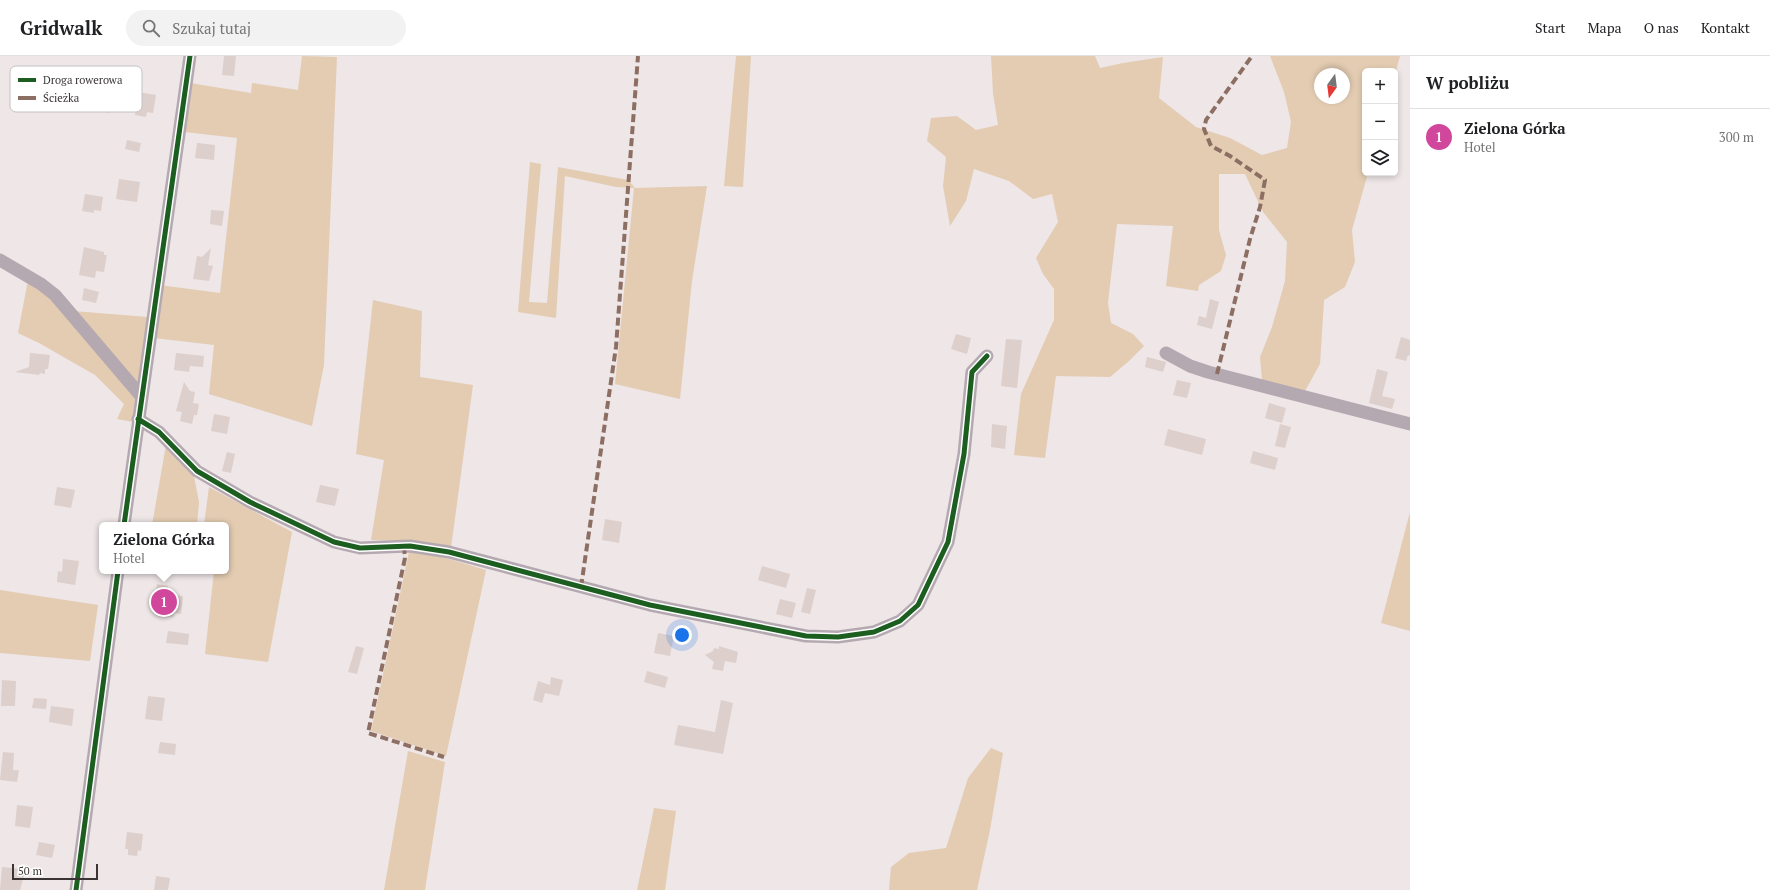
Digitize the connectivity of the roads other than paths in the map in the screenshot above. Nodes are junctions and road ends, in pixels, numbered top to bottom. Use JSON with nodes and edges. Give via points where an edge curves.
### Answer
{"nodes":[{"id":1,"x":190,"y":56,"type":"edge"},
{"id":2,"x":0,"y":260,"type":"edge"},
{"id":3,"x":1166,"y":353,"type":"dead end"},
{"id":4,"x":987,"y":356,"type":"dead end"},
{"id":5,"x":141,"y":396,"type":"junction"},
{"id":6,"x":138,"y":419,"type":"junction"},
{"id":7,"x":1410,"y":424,"type":"edge"},
{"id":8,"x":124,"y":522,"type":"edge"},
{"id":9,"x":118,"y":574,"type":"edge"},
{"id":10,"x":76,"y":890,"type":"edge"}],
"edges":[{"from":1,"to":5,"type":"street"},
{"from":2,"to":5,"type":"street","via":[[55,295]]},
{"from":3,"to":7,"type":"street","via":[[1208,372]]},
{"from":4,"to":6,"type":"street","via":[[972,372],[964,454],[948,542],[918,605],[900,621],[874,632],[838,637],[806,636],[650,605],[449,552],[410,546],[360,548],[334,542],[250,502],[197,471],[159,432]]},
{"from":5,"to":6,"type":"street"},
{"from":6,"to":8,"type":"street"},
{"from":9,"to":10,"type":"street"}]}
